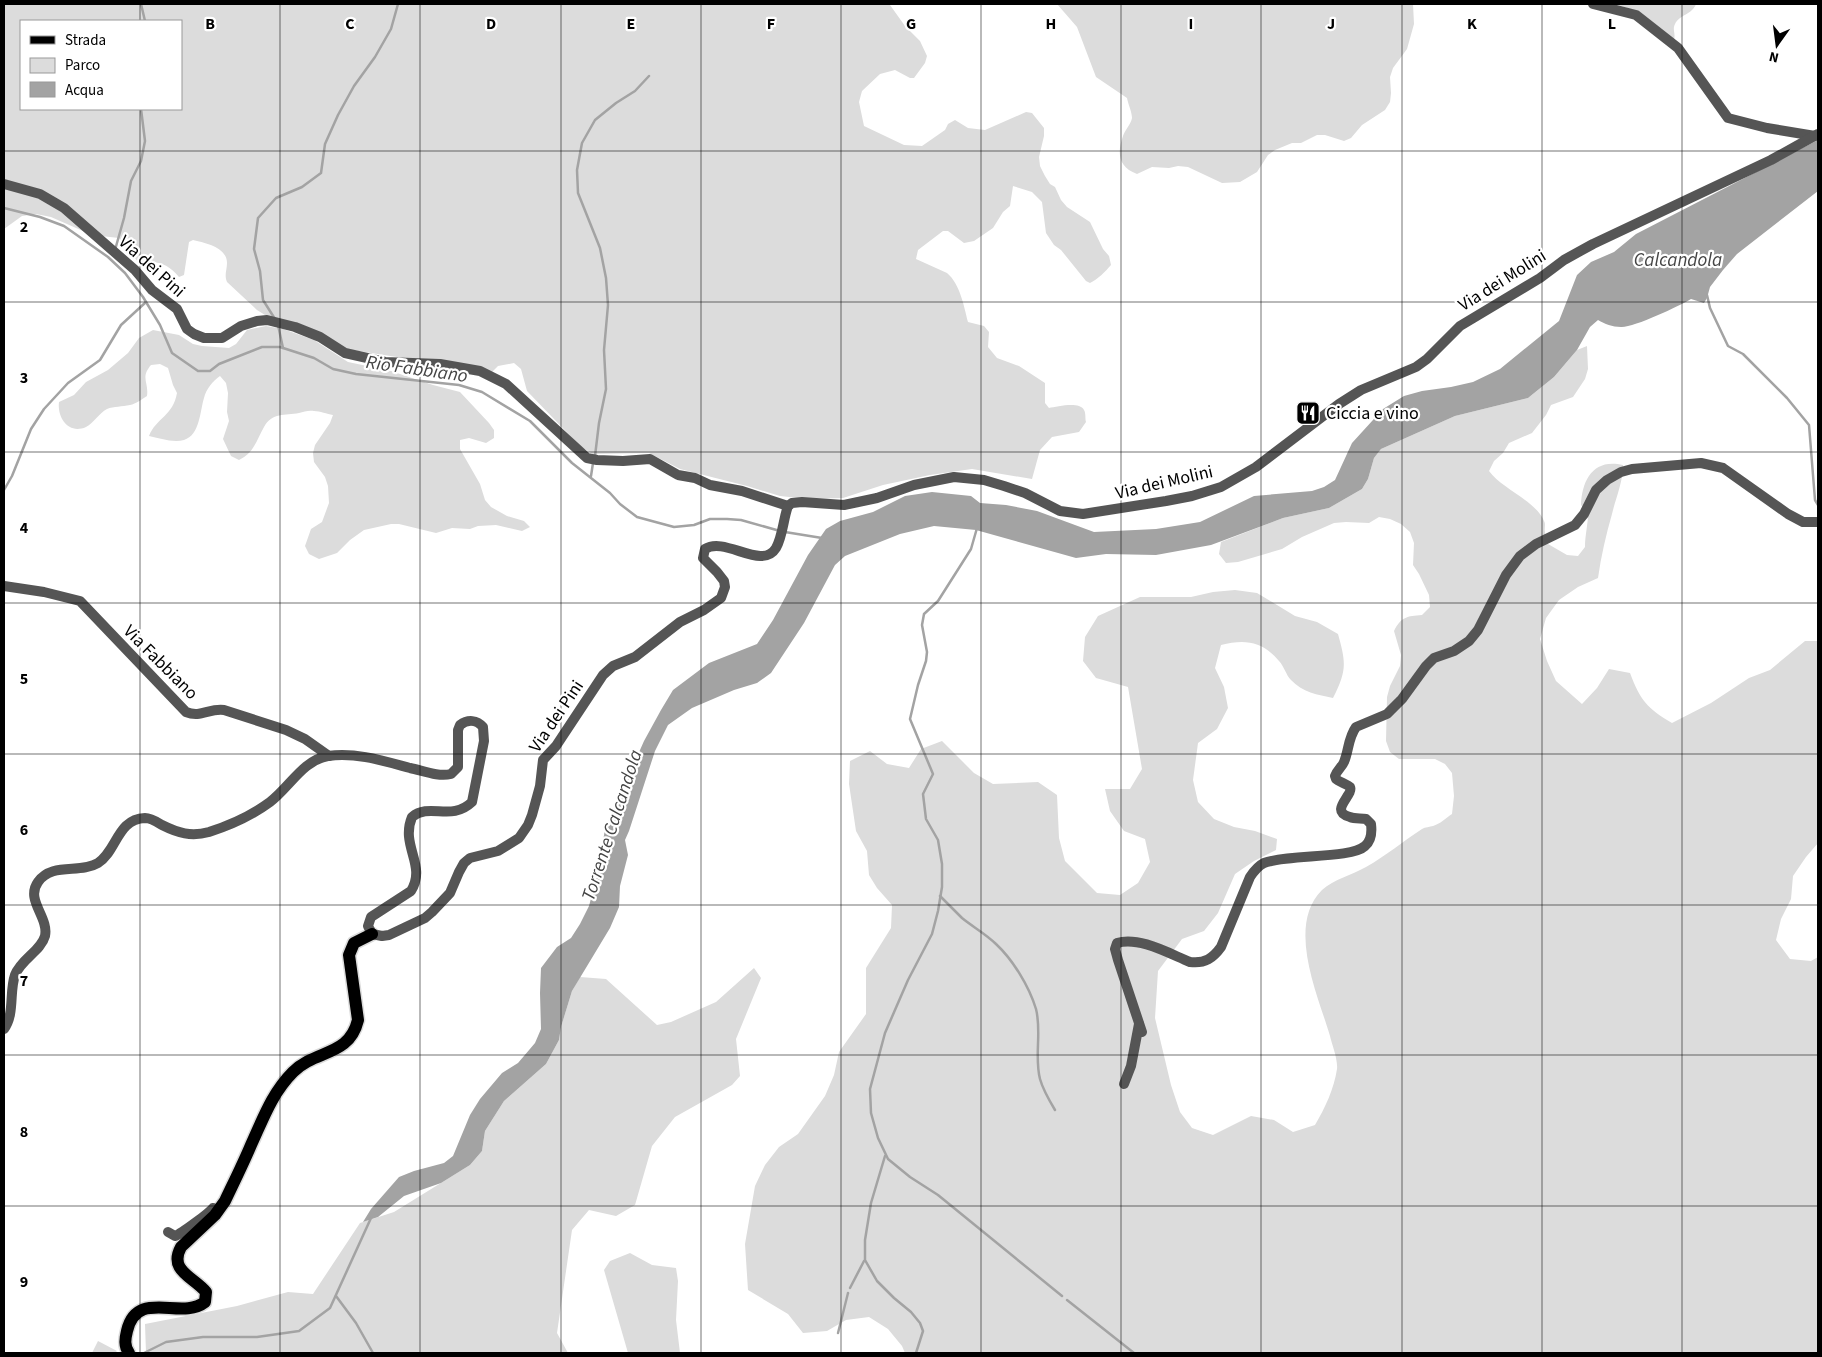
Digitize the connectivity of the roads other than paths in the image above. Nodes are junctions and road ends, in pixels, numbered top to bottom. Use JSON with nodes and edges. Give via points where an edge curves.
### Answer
{"nodes":[{"id":1,"x":1593,"y":4,"type":"edge"},
{"id":2,"x":1817,"y":135,"type":"edge"},
{"id":3,"x":4,"y":184,"type":"edge"},
{"id":4,"x":787,"y":508,"type":"junction"},
{"id":5,"x":1818,"y":522,"type":"edge"},
{"id":6,"x":4,"y":586,"type":"edge"},
{"id":7,"x":329,"y":756,"type":"junction"},
{"id":8,"x":372,"y":934,"type":"junction"},
{"id":9,"x":4,"y":1029,"type":"edge"},
{"id":10,"x":1124,"y":1084,"type":"dead end"},
{"id":11,"x":234,"y":1182,"type":"junction"},
{"id":12,"x":168,"y":1232,"type":"dead end"},
{"id":13,"x":128,"y":1351,"type":"edge"}],
"edges":[{"from":1,"to":2,"type":"street","via":[[1636,16],[1678,48],[1728,118],[1767,128]]},
{"from":2,"to":4,"type":"street","name":"Via dei Molini","via":[[1564,260],[1460,326],[1427,359],[1338,404],[1256,467],[1221,487],[1192,496],[1083,514],[1060,511],[1025,493],[984,480],[954,477],[844,505],[802,502],[792,503]]},
{"from":3,"to":4,"type":"street","name":"Via dei Pini","via":[[40,194],[64,208],[177,309],[187,329],[194,334],[204,338],[222,338],[241,326],[267,320],[320,337],[345,353],[384,362],[440,364],[480,371],[506,384],[587,458],[614,461],[650,458],[678,475],[742,491]]},
{"from":4,"to":8,"type":"street","name":"Via dei Pini","via":[[782,533],[774,550],[766,555],[754,556],[718,545],[705,549],[703,558],[724,581],[721,598],[603,675],[556,746],[543,760],[532,815],[519,838],[498,851],[470,858],[464,863],[450,892],[426,918],[389,935]]},
{"from":5,"to":10,"type":"street","via":[[1803,522],[1788,514],[1722,468],[1712,465],[1681,464],[1632,469],[1607,480],[1596,490],[1575,525],[1536,544],[1520,556],[1469,641],[1434,658],[1387,714],[1353,731],[1343,765],[1334,776],[1351,790],[1342,802],[1344,814],[1366,819],[1371,824],[1370,839],[1366,845],[1361,849],[1331,854],[1286,858],[1256,869],[1221,946],[1206,961],[1190,962],[1138,942],[1126,940],[1117,943],[1115,949],[1124,982],[1141,1027]]},
{"from":6,"to":7,"type":"street","name":"Via Fabbiano","via":[[80,602],[186,712],[199,715],[216,709],[224,710],[286,730]]},
{"from":7,"to":8,"type":"street","via":[[361,757],[447,775],[458,767],[460,725],[468,721],[483,727],[472,802],[459,811],[423,811],[412,817],[408,840],[416,869],[415,885],[369,920]]},
{"from":7,"to":9,"type":"street","via":[[320,758],[300,772],[271,801],[242,820],[193,835],[179,834],[147,818],[139,818],[121,831],[99,862],[90,867],[58,870],[42,878],[37,883],[34,898],[42,916],[45,935],[16,973],[9,1019]]},
{"from":8,"to":11,"type":"main road","via":[[354,943],[349,955],[357,1007],[356,1030],[344,1045],[304,1063],[280,1086]]},
{"from":11,"to":12,"type":"street","via":[[208,1214],[179,1235]]},
{"from":11,"to":13,"type":"main road","via":[[215,1216],[178,1252],[178,1262],[184,1273],[206,1292],[205,1302],[198,1307],[158,1307],[136,1313],[127,1328],[125,1340]]}]}
